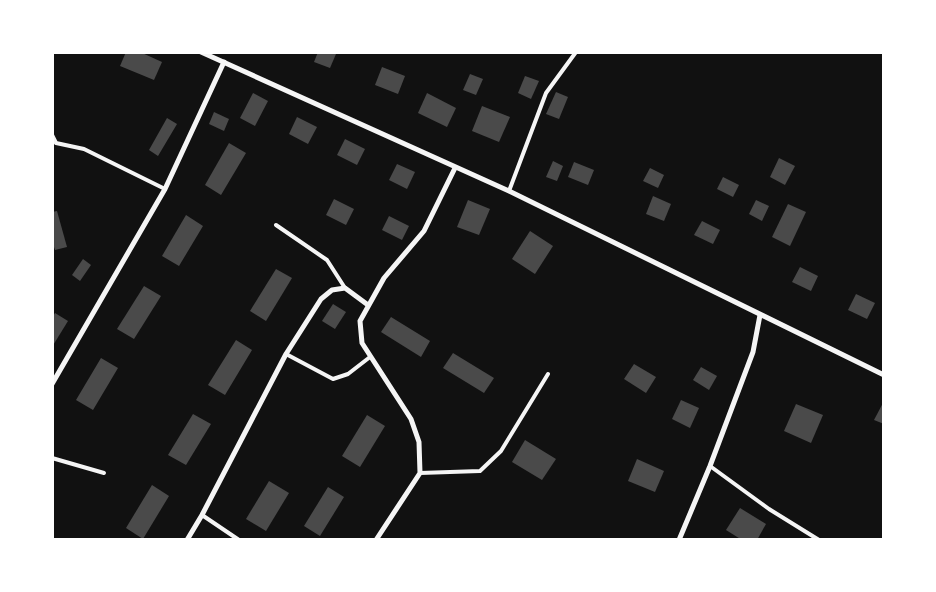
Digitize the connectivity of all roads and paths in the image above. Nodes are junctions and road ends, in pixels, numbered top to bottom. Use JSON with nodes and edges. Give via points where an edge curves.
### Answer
{"nodes":[{"id":1,"x":201,"y":52,"type":"edge"},
{"id":2,"x":576,"y":52,"type":"edge"},
{"id":3,"x":224,"y":62,"type":"junction"},
{"id":4,"x":52,"y":135,"type":"edge"},
{"id":5,"x":455,"y":168,"type":"junction"},
{"id":6,"x":165,"y":189,"type":"junction"},
{"id":7,"x":509,"y":191,"type":"junction"},
{"id":8,"x":276,"y":225,"type":"dead end"},
{"id":9,"x":345,"y":288,"type":"junction"},
{"id":10,"x":368,"y":305,"type":"junction"},
{"id":11,"x":760,"y":315,"type":"junction"},
{"id":12,"x":286,"y":354,"type":"junction"},
{"id":13,"x":370,"y":357,"type":"junction"},
{"id":14,"x":548,"y":374,"type":"dead end"},
{"id":15,"x":884,"y":375,"type":"edge"},
{"id":16,"x":52,"y":384,"type":"edge"},
{"id":17,"x":52,"y":458,"type":"edge"},
{"id":18,"x":710,"y":466,"type":"junction"},
{"id":19,"x":104,"y":473,"type":"dead end"},
{"id":20,"x":420,"y":473,"type":"junction"},
{"id":21,"x":202,"y":514,"type":"junction"},
{"id":22,"x":187,"y":540,"type":"edge"},
{"id":23,"x":239,"y":540,"type":"edge"},
{"id":24,"x":376,"y":540,"type":"edge"},
{"id":25,"x":679,"y":540,"type":"edge"},
{"id":26,"x":819,"y":540,"type":"edge"}],
"edges":[{"from":1,"to":3,"type":"street"},
{"from":2,"to":7,"type":"lane","via":[[546,92]]},
{"from":3,"to":5,"type":"street"},
{"from":3,"to":6,"type":"street"},
{"from":4,"to":6,"type":"lane","via":[[56,143],[84,149]]},
{"from":5,"to":7,"type":"street"},
{"from":5,"to":10,"type":"street","via":[[424,231],[384,278]]},
{"from":6,"to":16,"type":"street"},
{"from":7,"to":11,"type":"street"},
{"from":8,"to":9,"type":"lane","via":[[327,260]]},
{"from":9,"to":10,"type":"street"},
{"from":9,"to":12,"type":"street","via":[[332,290],[321,299]]},
{"from":10,"to":13,"type":"street","via":[[360,321],[362,343]]},
{"from":11,"to":15,"type":"street"},
{"from":11,"to":18,"type":"street","via":[[753,352]]},
{"from":12,"to":13,"type":"lane","via":[[333,379],[348,374]]},
{"from":12,"to":21,"type":"street"},
{"from":13,"to":20,"type":"street","via":[[411,419],[419,442]]},
{"from":14,"to":20,"type":"lane","via":[[501,451],[480,471]]},
{"from":17,"to":19,"type":"lane"},
{"from":18,"to":25,"type":"street"},
{"from":18,"to":26,"type":"lane"},
{"from":20,"to":24,"type":"street"},
{"from":21,"to":22,"type":"street"},
{"from":21,"to":23,"type":"lane"}]}
